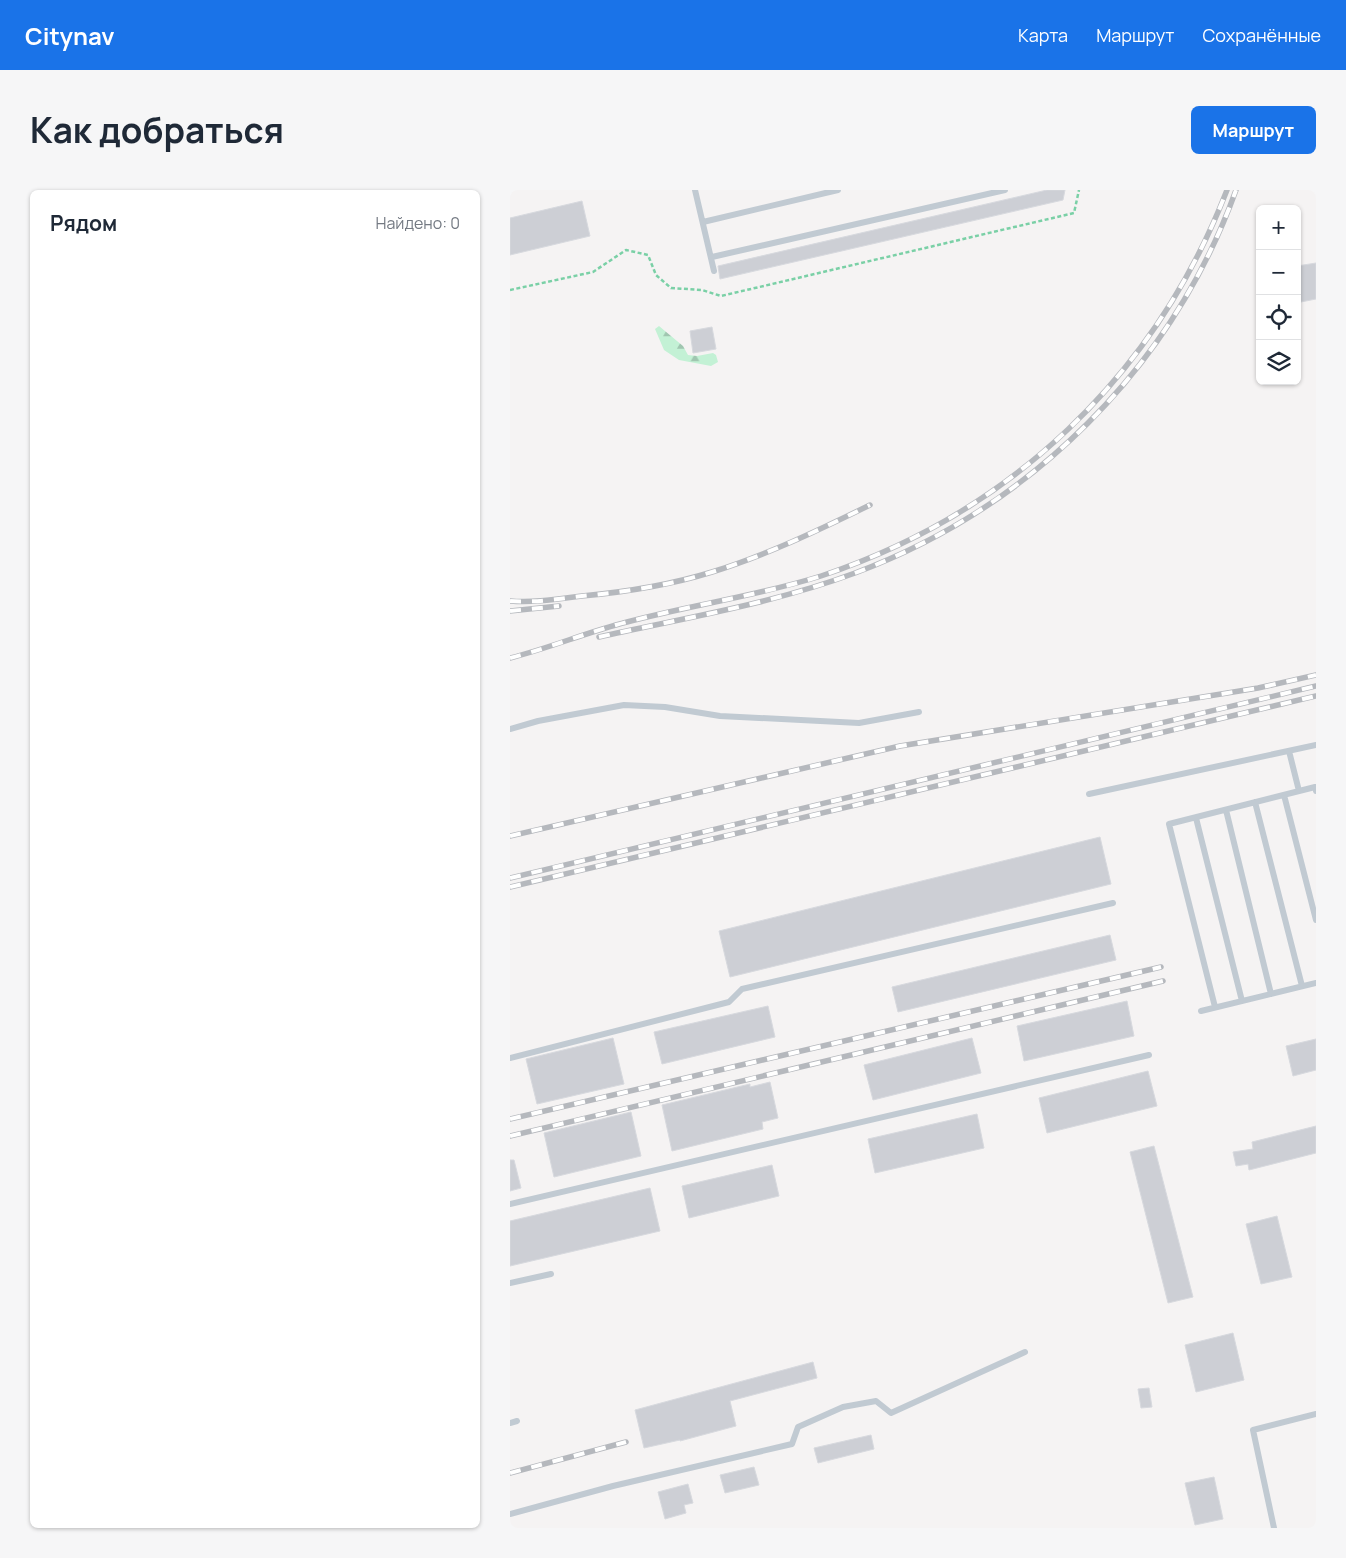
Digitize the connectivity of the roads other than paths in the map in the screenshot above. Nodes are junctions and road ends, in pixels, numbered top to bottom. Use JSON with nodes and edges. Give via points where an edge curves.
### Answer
{"nodes":[{"id":1,"x":695,"y":190,"type":"edge"},
{"id":2,"x":838,"y":190,"type":"edge"},
{"id":3,"x":1004,"y":190,"type":"edge"},
{"id":4,"x":703,"y":222,"type":"junction"},
{"id":5,"x":712,"y":258,"type":"junction"},
{"id":6,"x":714,"y":271,"type":"dead end"},
{"id":7,"x":919,"y":712,"type":"dead end"},
{"id":8,"x":510,"y":729,"type":"edge"},
{"id":9,"x":1316,"y":745,"type":"edge"},
{"id":10,"x":1288,"y":751,"type":"junction"},
{"id":11,"x":1299,"y":791,"type":"junction"},
{"id":12,"x":1316,"y":791,"type":"edge"},
{"id":13,"x":1089,"y":794,"type":"dead end"},
{"id":14,"x":1284,"y":795,"type":"junction"},
{"id":15,"x":1255,"y":802,"type":"junction"},
{"id":16,"x":1226,"y":810,"type":"junction"},
{"id":17,"x":1196,"y":818,"type":"junction"},
{"id":18,"x":1113,"y":903,"type":"dead end"},
{"id":19,"x":1316,"y":920,"type":"edge"},
{"id":20,"x":1316,"y":983,"type":"edge"},
{"id":21,"x":1302,"y":986,"type":"junction"},
{"id":22,"x":1272,"y":994,"type":"junction"},
{"id":23,"x":1242,"y":1001,"type":"junction"},
{"id":24,"x":1215,"y":1008,"type":"junction"},
{"id":25,"x":1200,"y":1011,"type":"dead end"},
{"id":26,"x":1149,"y":1055,"type":"dead end"},
{"id":27,"x":510,"y":1058,"type":"edge"},
{"id":28,"x":510,"y":1204,"type":"edge"},
{"id":29,"x":551,"y":1274,"type":"dead end"},
{"id":30,"x":510,"y":1283,"type":"edge"},
{"id":31,"x":1025,"y":1352,"type":"dead end"},
{"id":32,"x":1316,"y":1414,"type":"edge"},
{"id":33,"x":517,"y":1421,"type":"dead end"},
{"id":34,"x":510,"y":1423,"type":"edge"},
{"id":35,"x":510,"y":1514,"type":"edge"},
{"id":36,"x":1274,"y":1528,"type":"edge"}],
"edges":[{"from":1,"to":4,"type":"lane"},
{"from":2,"to":4,"type":"lane"},
{"from":3,"to":5,"type":"lane"},
{"from":4,"to":5,"type":"lane"},
{"from":5,"to":6,"type":"lane"},
{"from":7,"to":8,"type":"lane","via":[[859,723],[720,716],[665,707],[624,705]]},
{"from":9,"to":10,"type":"lane"},
{"from":10,"to":11,"type":"lane"},
{"from":10,"to":13,"type":"lane"},
{"from":11,"to":12,"type":"lane","via":[[1315,787]]},
{"from":11,"to":14,"type":"lane"},
{"from":14,"to":15,"type":"lane"},
{"from":14,"to":19,"type":"lane"},
{"from":15,"to":16,"type":"lane"},
{"from":15,"to":21,"type":"lane"},
{"from":16,"to":17,"type":"lane"},
{"from":16,"to":22,"type":"lane"},
{"from":17,"to":23,"type":"lane"},
{"from":17,"to":24,"type":"lane","via":[[1169,824]]},
{"from":18,"to":27,"type":"lane","via":[[742,989],[730,1002]]},
{"from":20,"to":21,"type":"lane"},
{"from":21,"to":22,"type":"lane"},
{"from":22,"to":23,"type":"lane"},
{"from":23,"to":24,"type":"lane"},
{"from":24,"to":25,"type":"lane"},
{"from":26,"to":28,"type":"lane"},
{"from":29,"to":30,"type":"lane"},
{"from":31,"to":35,"type":"lane","via":[[891,1413],[876,1400],[843,1407],[798,1428],[792,1444]]},
{"from":32,"to":36,"type":"lane","via":[[1253,1430]]},
{"from":33,"to":34,"type":"lane"}]}
